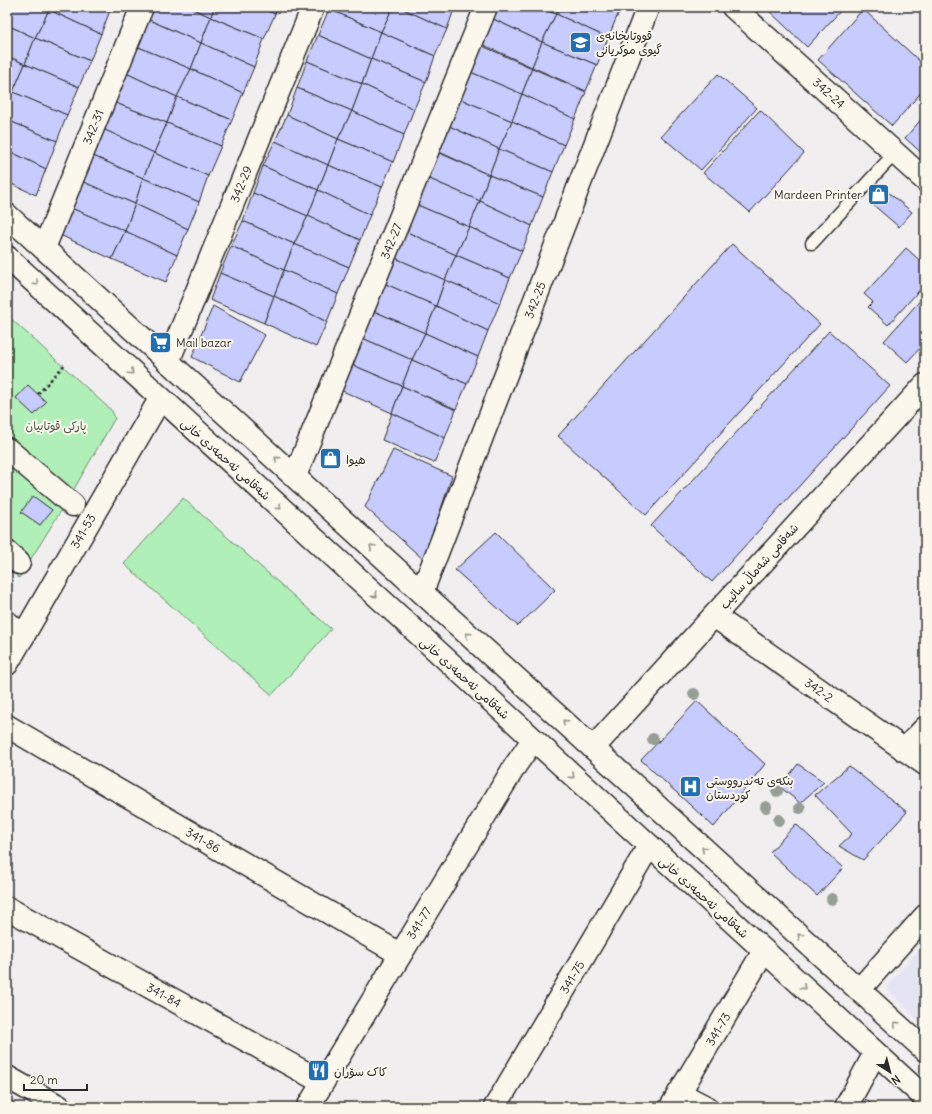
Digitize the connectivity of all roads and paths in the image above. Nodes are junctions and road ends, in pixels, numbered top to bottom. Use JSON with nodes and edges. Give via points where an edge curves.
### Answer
{"nodes":[{"id":1,"x":142,"y":7,"type":"edge"},
{"id":2,"x":313,"y":7,"type":"edge"},
{"id":3,"x":486,"y":7,"type":"edge"},
{"id":4,"x":648,"y":7,"type":"edge"},
{"id":5,"x":733,"y":7,"type":"edge"},
{"id":6,"x":895,"y":153,"type":"junction"},
{"id":7,"x":925,"y":180,"type":"edge"},
{"id":8,"x":7,"y":215,"type":"edge"},
{"id":9,"x":812,"y":243,"type":"dead end"},
{"id":10,"x":44,"y":248,"type":"junction"},
{"id":11,"x":7,"y":257,"type":"edge"},
{"id":12,"x":168,"y":362,"type":"junction"},
{"id":13,"x":66,"y":363,"type":"dead end"},
{"id":14,"x":925,"y":385,"type":"edge"},
{"id":15,"x":38,"y":394,"type":"dead end"},
{"id":16,"x":160,"y":398,"type":"junction"},
{"id":17,"x":7,"y":449,"type":"edge"},
{"id":18,"x":295,"y":476,"type":"junction"},
{"id":19,"x":73,"y":505,"type":"dead end"},
{"id":20,"x":422,"y":592,"type":"junction"},
{"id":21,"x":714,"y":616,"type":"junction"},
{"id":22,"x":7,"y":622,"type":"edge"},
{"id":23,"x":23,"y":637,"type":"junction"},
{"id":24,"x":7,"y":664,"type":"edge"},
{"id":25,"x":7,"y":726,"type":"edge"},
{"id":26,"x":925,"y":728,"type":"edge"},
{"id":27,"x":533,"y":740,"type":"junction"},
{"id":28,"x":593,"y":748,"type":"junction"},
{"id":29,"x":904,"y":750,"type":"junction"},
{"id":30,"x":925,"y":764,"type":"edge"},
{"id":31,"x":649,"y":846,"type":"junction"},
{"id":32,"x":7,"y":908,"type":"edge"},
{"id":33,"x":925,"y":916,"type":"edge"},
{"id":34,"x":764,"y":951,"type":"junction"},
{"id":35,"x":400,"y":954,"type":"junction"},
{"id":36,"x":859,"y":990,"type":"junction"},
{"id":37,"x":925,"y":1050,"type":"edge"},
{"id":38,"x":875,"y":1053,"type":"junction"},
{"id":39,"x":7,"y":1077,"type":"edge"},
{"id":40,"x":322,"y":1082,"type":"junction"},
{"id":41,"x":925,"y":1098,"type":"edge"},
{"id":42,"x":675,"y":1100,"type":"edge"},
{"id":43,"x":60,"y":1107,"type":"edge"},
{"id":44,"x":308,"y":1107,"type":"edge"},
{"id":45,"x":495,"y":1107,"type":"edge"},
{"id":46,"x":706,"y":1107,"type":"edge"},
{"id":47,"x":846,"y":1107,"type":"edge"}],
"edges":[{"from":1,"to":10,"type":"street","name":"342-31"},
{"from":2,"to":12,"type":"street","name":"342-29"},
{"from":3,"to":18,"type":"street","name":"342-27"},
{"from":4,"to":20,"type":"street","name":"342-25"},
{"from":5,"to":6,"type":"street","name":"342-24"},
{"from":6,"to":7,"type":"street","name":"342-24"},
{"from":6,"to":9,"type":"lane"},
{"from":8,"to":10,"type":"street"},
{"from":10,"to":12,"type":"street"},
{"from":11,"to":16,"type":"street","name":"شەقامی ئەحمەدی خانی","one_way":true},
{"from":18,"to":12,"type":"street","one_way":true},
{"from":13,"to":15,"type":"path"},
{"from":14,"to":21,"type":"street","name":"شەقامی شەماڵ سائیب"},
{"from":16,"to":23,"type":"street","name":"341-53"},
{"from":16,"to":27,"type":"street","name":"شەقامی ئەحمەدی خانی","one_way":true},
{"from":17,"to":19,"type":"street"},
{"from":20,"to":18,"type":"street","one_way":true},
{"from":28,"to":20,"type":"street","one_way":true},
{"from":21,"to":28,"type":"street","name":"شەقامی شەماڵ سائیب"},
{"from":21,"to":29,"type":"street","name":"342-2"},
{"from":22,"to":23,"type":"street"},
{"from":23,"to":24,"type":"street","name":"341-53"},
{"from":25,"to":35,"type":"street","name":"341-86"},
{"from":26,"to":29,"type":"street"},
{"from":27,"to":31,"type":"street","name":"شەقامی ئەحمەدی خانی","one_way":true},
{"from":27,"to":35,"type":"street","name":"341-77"},
{"from":36,"to":28,"type":"street","one_way":true},
{"from":29,"to":30,"type":"street","name":"342-2"},
{"from":31,"to":34,"type":"street","name":"شەقامی ئەحمەدی خانی"},
{"from":31,"to":45,"type":"street","name":"341-75"},
{"from":32,"to":40,"type":"street","name":"341-84"},
{"from":33,"to":36,"type":"street"},
{"from":34,"to":38,"type":"street","name":"شەقامی ئەحمەدی خانی","one_way":true},
{"from":34,"to":42,"type":"street","name":"341-73"},
{"from":35,"to":40,"type":"street","name":"341-77"},
{"from":37,"to":36,"type":"street","one_way":true},
{"from":38,"to":41,"type":"street","name":"شەقامی ئەحمەدی خانی"},
{"from":38,"to":47,"type":"street"},
{"from":39,"to":43,"type":"street"},
{"from":40,"to":44,"type":"street","name":"341-77"},
{"from":42,"to":46,"type":"street"}]}
